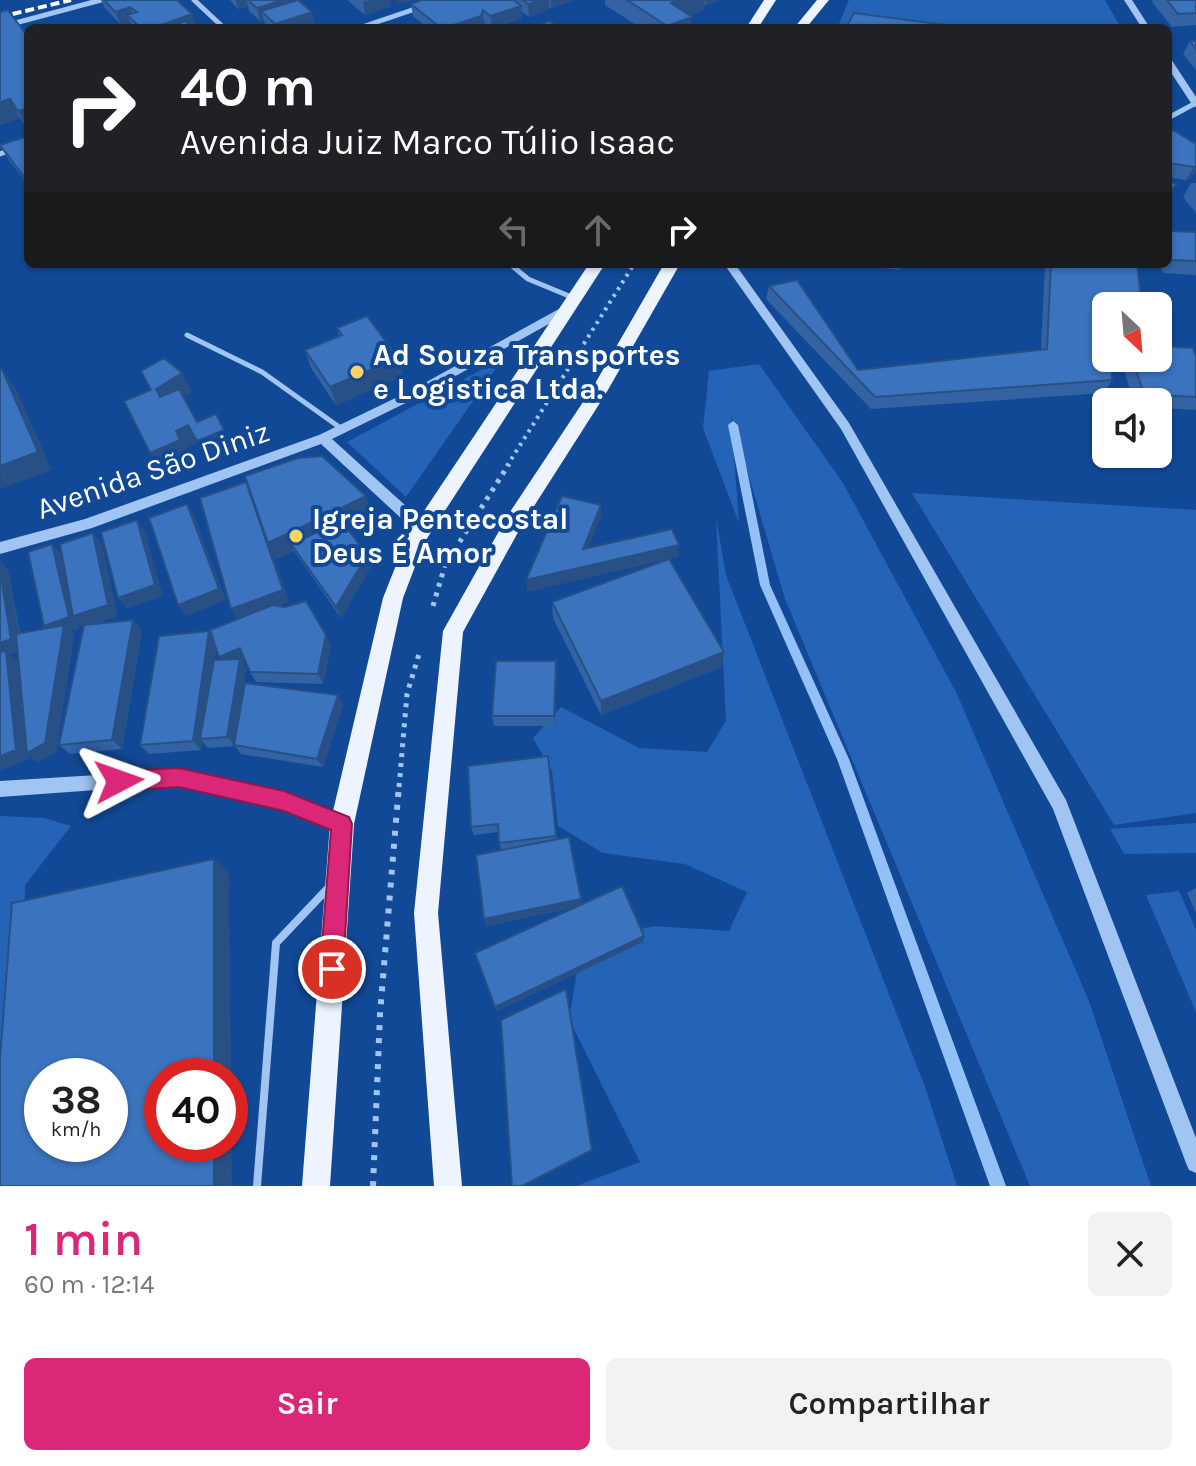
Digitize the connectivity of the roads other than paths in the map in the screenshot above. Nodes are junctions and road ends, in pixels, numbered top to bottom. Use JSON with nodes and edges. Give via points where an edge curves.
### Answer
{"nodes":[{"id":1,"x":101,"y":0,"type":"edge"},
{"id":2,"x":194,"y":0,"type":"edge"},
{"id":3,"x":442,"y":0,"type":"edge"},
{"id":4,"x":770,"y":0,"type":"edge"},
{"id":5,"x":823,"y":0,"type":"edge"},
{"id":6,"x":1128,"y":0,"type":"edge"},
{"id":7,"x":220,"y":24,"type":"edge"},
{"id":8,"x":371,"y":24,"type":"edge"},
{"id":9,"x":755,"y":24,"type":"edge"},
{"id":10,"x":803,"y":24,"type":"edge"},
{"id":11,"x":1143,"y":24,"type":"edge"},
{"id":12,"x":0,"y":27,"type":"edge"},
{"id":13,"x":1172,"y":67,"type":"edge"},
{"id":14,"x":1196,"y":104,"type":"edge"},
{"id":15,"x":1172,"y":116,"type":"edge"},
{"id":16,"x":24,"y":145,"type":"edge"},
{"id":17,"x":0,"y":154,"type":"edge"},
{"id":18,"x":515,"y":268,"type":"edge"},
{"id":19,"x":594,"y":268,"type":"edge"},
{"id":20,"x":670,"y":268,"type":"edge"},
{"id":21,"x":732,"y":268,"type":"edge"},
{"id":22,"x":571,"y":303,"type":"junction"},
{"id":23,"x":187,"y":335,"type":"dead end"},
{"id":24,"x":342,"y":429,"type":"junction"},
{"id":25,"x":323,"y":438,"type":"junction"},
{"id":26,"x":422,"y":529,"type":"junction"},
{"id":27,"x":0,"y":548,"type":"edge"},
{"id":28,"x":0,"y":789,"type":"edge"},
{"id":29,"x":342,"y":824,"type":"junction"},
{"id":30,"x":339,"y":876,"type":"junction"},
{"id":31,"x":1196,"y":1163,"type":"edge"},
{"id":32,"x":257,"y":1186,"type":"edge"},
{"id":33,"x":316,"y":1186,"type":"edge"},
{"id":34,"x":448,"y":1186,"type":"edge"}],
"edges":[{"from":1,"to":12,"type":"street"},
{"from":2,"to":7,"type":"street"},
{"from":3,"to":8,"type":"street"},
{"from":4,"to":9,"type":"main road"},
{"from":5,"to":10,"type":"main road"},
{"from":6,"to":11,"type":"street"},
{"from":13,"to":14,"type":"street"},
{"from":14,"to":15,"type":"street"},
{"from":16,"to":17,"type":"street"},
{"from":18,"to":22,"type":"lane"},
{"from":19,"to":22,"type":"main road"},
{"from":20,"to":34,"type":"main road","via":[[453,631],[426,913]]},
{"from":21,"to":31,"type":"street","via":[[845,426],[1060,805]]},
{"from":22,"to":24,"type":"street","name":"Avenida São Diniz","via":[[414,394]]},
{"from":22,"to":26,"type":"main road"},
{"from":23,"to":24,"type":"lane","via":[[262,372]]},
{"from":24,"to":25,"type":"street","name":"Avenida São Diniz"},
{"from":25,"to":26,"type":"street"},
{"from":25,"to":27,"type":"street","name":"Avenida São Diniz","via":[[87,524]]},
{"from":26,"to":29,"type":"main road","via":[[393,598]]},
{"from":28,"to":29,"type":"street","via":[[179,777],[284,801]]},
{"from":29,"to":30,"type":"main road"},
{"from":30,"to":32,"type":"lane","via":[[276,943]]},
{"from":30,"to":33,"type":"main road"}]}
